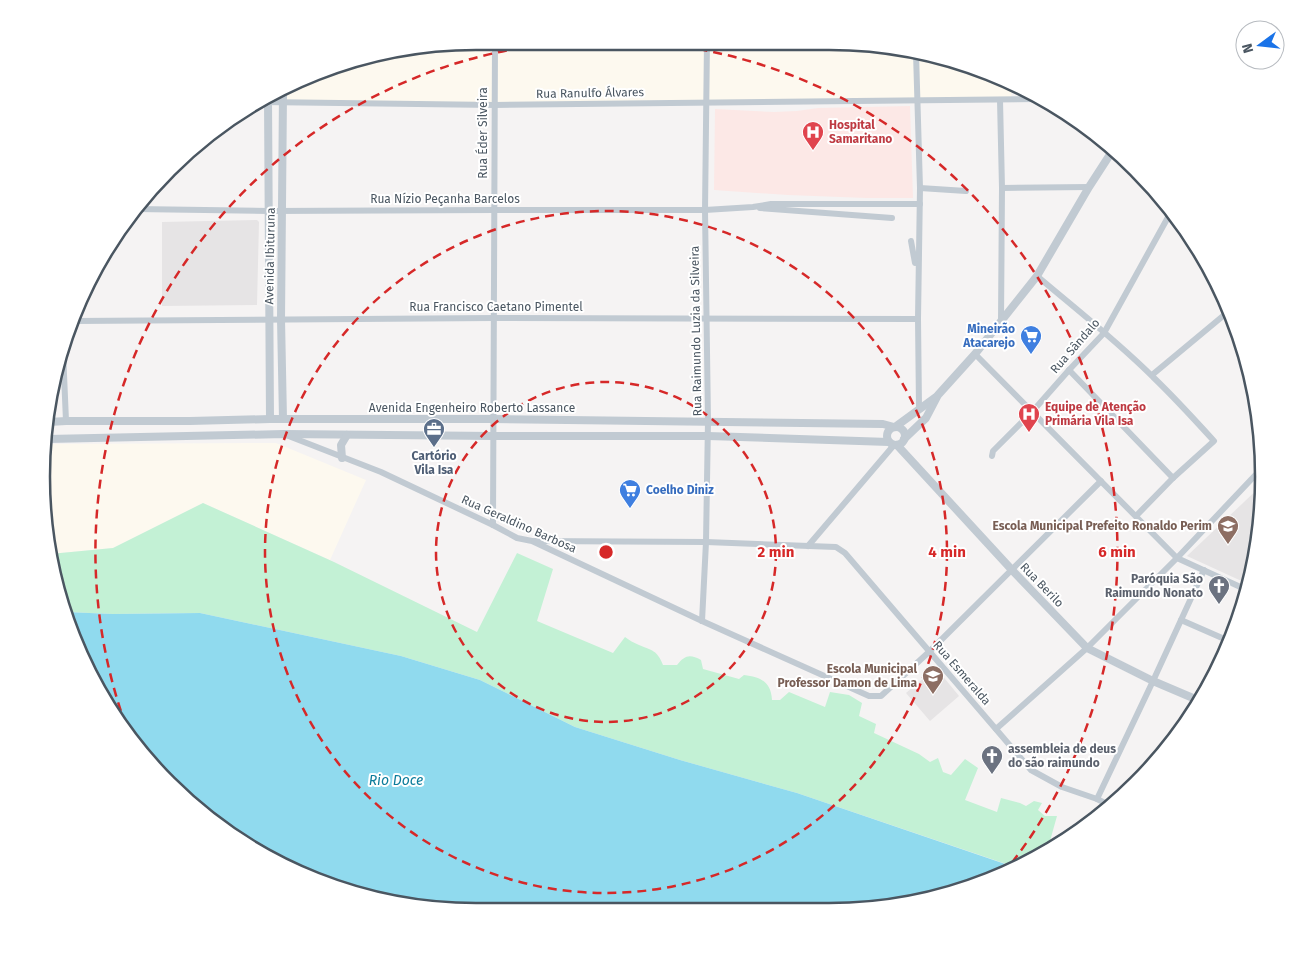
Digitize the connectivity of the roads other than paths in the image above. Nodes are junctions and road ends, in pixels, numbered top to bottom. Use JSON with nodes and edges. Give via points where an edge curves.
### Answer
{"nodes":[{"id":1,"x":495,"y":50,"type":"edge"},
{"id":2,"x":707,"y":50,"type":"edge"},
{"id":3,"x":916,"y":59,"type":"edge"},
{"id":4,"x":283,"y":97,"type":"edge"},
{"id":5,"x":1027,"y":99,"type":"edge"},
{"id":6,"x":1000,"y":100,"type":"junction"},
{"id":7,"x":274,"y":101,"type":"edge"},
{"id":8,"x":917,"y":101,"type":"junction"},
{"id":9,"x":282,"y":102,"type":"junction"},
{"id":10,"x":707,"y":103,"type":"junction"},
{"id":11,"x":266,"y":105,"type":"edge"},
{"id":12,"x":494,"y":105,"type":"junction"},
{"id":13,"x":1109,"y":155,"type":"edge"},
{"id":14,"x":1089,"y":187,"type":"junction"},
{"id":15,"x":920,"y":188,"type":"junction"},
{"id":16,"x":1002,"y":188,"type":"junction"},
{"id":17,"x":966,"y":191,"type":"dead end"},
{"id":18,"x":920,"y":204,"type":"junction"},
{"id":19,"x":753,"y":207,"type":"junction"},
{"id":20,"x":144,"y":210,"type":"edge"},
{"id":21,"x":494,"y":210,"type":"junction"},
{"id":22,"x":705,"y":210,"type":"junction"},
{"id":23,"x":282,"y":211,"type":"junction"},
{"id":24,"x":269,"y":212,"type":"junction"},
{"id":25,"x":892,"y":218,"type":"dead end"},
{"id":26,"x":1168,"y":218,"type":"edge"},
{"id":27,"x":910,"y":241,"type":"dead end"},
{"id":28,"x":1037,"y":276,"type":"junction"},
{"id":29,"x":918,"y":282,"type":"junction"},
{"id":30,"x":1224,"y":315,"type":"edge"},
{"id":31,"x":494,"y":318,"type":"junction"},
{"id":32,"x":269,"y":319,"type":"junction"},
{"id":33,"x":281,"y":319,"type":"junction"},
{"id":34,"x":706,"y":319,"type":"junction"},
{"id":35,"x":918,"y":319,"type":"junction"},
{"id":36,"x":79,"y":321,"type":"edge"},
{"id":37,"x":1001,"y":322,"type":"junction"},
{"id":38,"x":1104,"y":333,"type":"junction"},
{"id":39,"x":975,"y":354,"type":"junction"},
{"id":40,"x":1069,"y":370,"type":"junction"},
{"id":41,"x":64,"y":371,"type":"edge"},
{"id":42,"x":1152,"y":375,"type":"junction"},
{"id":43,"x":938,"y":396,"type":"junction"},
{"id":44,"x":919,"y":408,"type":"junction"},
{"id":45,"x":1032,"y":412,"type":"junction"},
{"id":46,"x":270,"y":419,"type":"junction"},
{"id":47,"x":283,"y":419,"type":"junction"},
{"id":48,"x":493,"y":419,"type":"junction"},
{"id":49,"x":66,"y":421,"type":"junction"},
{"id":50,"x":190,"y":421,"type":"junction"},
{"id":51,"x":708,"y":421,"type":"junction"},
{"id":52,"x":54,"y":422,"type":"edge"},
{"id":53,"x":805,"y":422,"type":"junction"},
{"id":54,"x":895,"y":427,"type":"junction"},
{"id":55,"x":284,"y":434,"type":"junction"},
{"id":56,"x":347,"y":435,"type":"junction"},
{"id":57,"x":190,"y":436,"type":"junction"},
{"id":58,"x":493,"y":436,"type":"junction"},
{"id":59,"x":708,"y":436,"type":"junction"},
{"id":60,"x":52,"y":439,"type":"edge"},
{"id":61,"x":805,"y":439,"type":"junction"},
{"id":62,"x":904,"y":439,"type":"junction"},
{"id":63,"x":893,"y":444,"type":"junction"},
{"id":64,"x":992,"y":456,"type":"dead end"},
{"id":65,"x":342,"y":458,"type":"junction"},
{"id":66,"x":1255,"y":475,"type":"edge"},
{"id":67,"x":1173,"y":478,"type":"junction"},
{"id":68,"x":1101,"y":481,"type":"junction"},
{"id":69,"x":1136,"y":516,"type":"junction"},
{"id":70,"x":493,"y":525,"type":"junction"},
{"id":71,"x":532,"y":541,"type":"junction"},
{"id":72,"x":706,"y":542,"type":"junction"},
{"id":73,"x":808,"y":546,"type":"junction"},
{"id":74,"x":1177,"y":558,"type":"junction"},
{"id":75,"x":1012,"y":570,"type":"junction"},
{"id":76,"x":1204,"y":570,"type":"junction"},
{"id":77,"x":1240,"y":587,"type":"edge"},
{"id":78,"x":1181,"y":620,"type":"junction"},
{"id":79,"x":702,"y":621,"type":"junction"},
{"id":80,"x":1223,"y":639,"type":"edge"},
{"id":81,"x":1087,"y":648,"type":"junction"},
{"id":82,"x":930,"y":652,"type":"junction"},
{"id":83,"x":1153,"y":681,"type":"junction"},
{"id":84,"x":1193,"y":698,"type":"edge"},
{"id":85,"x":996,"y":729,"type":"junction"},
{"id":86,"x":1097,"y":799,"type":"junction"},
{"id":87,"x":1104,"y":802,"type":"edge"}],
"edges":[{"from":1,"to":12,"type":"street","name":"Rua Éder Silveira"},
{"from":2,"to":10,"type":"street","name":"Rua Raimundo Luzia da Silveira"},
{"from":3,"to":8,"type":"street"},
{"from":4,"to":9,"type":"street","name":"Avenida Ibituruna"},
{"from":5,"to":6,"type":"street","name":"Rua Ranulfo Álvares"},
{"from":6,"to":8,"type":"street","name":"Rua Ranulfo Álvares"},
{"from":6,"to":16,"type":"street"},
{"from":7,"to":9,"type":"street","name":"Rua Ranulfo Álvares"},
{"from":8,"to":10,"type":"street","name":"Rua Ranulfo Álvares"},
{"from":8,"to":15,"type":"street"},
{"from":9,"to":12,"type":"street","name":"Rua Ranulfo Álvares"},
{"from":9,"to":23,"type":"street","name":"Avenida Ibituruna"},
{"from":10,"to":12,"type":"street","name":"Rua Ranulfo Álvares"},
{"from":10,"to":22,"type":"street","name":"Rua Raimundo Luzia da Silveira"},
{"from":11,"to":24,"type":"street","name":"Avenida Ibituruna"},
{"from":12,"to":21,"type":"street","name":"Rua Éder Silveira"},
{"from":13,"to":14,"type":"street"},
{"from":14,"to":16,"type":"street"},
{"from":14,"to":28,"type":"street"},
{"from":15,"to":17,"type":"street"},
{"from":15,"to":18,"type":"street"},
{"from":16,"to":37,"type":"street"},
{"from":18,"to":19,"type":"street","name":"Rua Nízio Peçanha Barcelos","via":[[771,204]]},
{"from":18,"to":29,"type":"street"},
{"from":19,"to":22,"type":"street","name":"Rua Nízio Peçanha Barcelos"},
{"from":19,"to":25,"type":"street","name":"Rua Nízio Peçanha Barcelos"},
{"from":20,"to":24,"type":"street","name":"Rua Nízio Peçanha Barcelos"},
{"from":21,"to":22,"type":"street","name":"Rua Nízio Peçanha Barcelos"},
{"from":21,"to":23,"type":"street","name":"Rua Nízio Peçanha Barcelos"},
{"from":21,"to":31,"type":"street","name":"Rua Éder Silveira"},
{"from":22,"to":34,"type":"street","name":"Rua Raimundo Luzia da Silveira"},
{"from":23,"to":24,"type":"street","name":"Rua Nízio Peçanha Barcelos"},
{"from":23,"to":33,"type":"street","name":"Avenida Ibituruna"},
{"from":24,"to":32,"type":"street","name":"Avenida Ibituruna"},
{"from":26,"to":38,"type":"street","name":"Rua Sândalo"},
{"from":27,"to":29,"type":"street"},
{"from":28,"to":37,"type":"street"},
{"from":28,"to":38,"type":"street"},
{"from":29,"to":35,"type":"street"},
{"from":30,"to":42,"type":"street"},
{"from":31,"to":33,"type":"street","name":"Rua Francisco Caetano Pimentel"},
{"from":31,"to":34,"type":"street","name":"Rua Francisco Caetano Pimentel"},
{"from":31,"to":48,"type":"street","name":"Rua Éder Silveira"},
{"from":32,"to":33,"type":"street","name":"Rua Francisco Caetano Pimentel"},
{"from":32,"to":36,"type":"street","name":"Rua Francisco Caetano Pimentel"},
{"from":32,"to":46,"type":"street","name":"Avenida Ibituruna"},
{"from":33,"to":47,"type":"street","name":"Avenida Ibituruna"},
{"from":34,"to":35,"type":"street","name":"Rua Francisco Caetano Pimentel"},
{"from":34,"to":51,"type":"street","name":"Rua Raimundo Luzia da Silveira"},
{"from":35,"to":44,"type":"street"},
{"from":37,"to":39,"type":"street"},
{"from":38,"to":40,"type":"street","name":"Rua Sândalo"},
{"from":38,"to":42,"type":"street"},
{"from":39,"to":43,"type":"street"},
{"from":39,"to":45,"type":"street"},
{"from":40,"to":45,"type":"street","name":"Rua Sândalo"},
{"from":40,"to":67,"type":"street"},
{"from":41,"to":49,"type":"street"},
{"from":42,"to":67,"type":"street","via":[[1214,441]]},
{"from":43,"to":44,"type":"street"},
{"from":43,"to":62,"type":"street","via":[[926,418]]},
{"from":44,"to":54,"type":"street"},
{"from":45,"to":64,"type":"street","name":"Rua Sândalo","via":[[993,451]]},
{"from":45,"to":68,"type":"street"},
{"from":46,"to":47,"type":"street","name":"Avenida Engenheiro Roberto Lassance"},
{"from":46,"to":50,"type":"street","name":"Avenida Engenheiro Roberto Lassance"},
{"from":47,"to":48,"type":"street","name":"Avenida Engenheiro Roberto Lassance"},
{"from":48,"to":51,"type":"street","name":"Avenida Engenheiro Roberto Lassance"},
{"from":48,"to":58,"type":"street","name":"Rua Éder Silveira"},
{"from":49,"to":50,"type":"street","name":"Avenida Engenheiro Roberto Lassance"},
{"from":49,"to":52,"type":"street","name":"Avenida Engenheiro Roberto Lassance"},
{"from":50,"to":57,"type":"street"},
{"from":51,"to":53,"type":"street","name":"Avenida Engenheiro Roberto Lassance"},
{"from":51,"to":59,"type":"street","name":"Rua Raimundo Luzia da Silveira"},
{"from":53,"to":54,"type":"street","name":"Avenida Engenheiro Roberto Lassance"},
{"from":53,"to":61,"type":"street"},
{"from":54,"to":62,"type":"street","via":[[903,430]]},
{"from":54,"to":63,"type":"street","via":[[887,434]]},
{"from":55,"to":56,"type":"street"},
{"from":55,"to":57,"type":"street"},
{"from":55,"to":65,"type":"street","name":"Rua Geraldino Barbosa"},
{"from":56,"to":58,"type":"street"},
{"from":56,"to":65,"type":"street","via":[[341,445]]},
{"from":57,"to":60,"type":"street"},
{"from":58,"to":59,"type":"street"},
{"from":58,"to":70,"type":"street","name":"Rua Éder Silveira"},
{"from":59,"to":61,"type":"street"},
{"from":59,"to":72,"type":"street","name":"Rua Raimundo Luzia da Silveira"},
{"from":61,"to":63,"type":"street"},
{"from":62,"to":63,"type":"street","via":[[900,444]]},
{"from":63,"to":73,"type":"street"},
{"from":63,"to":75,"type":"street","name":"Rua Berilo"},
{"from":65,"to":70,"type":"street","name":"Rua Geraldino Barbosa","via":[[381,472]]},
{"from":66,"to":74,"type":"street"},
{"from":67,"to":69,"type":"street"},
{"from":68,"to":69,"type":"street"},
{"from":68,"to":75,"type":"street"},
{"from":69,"to":74,"type":"street"},
{"from":70,"to":71,"type":"street","name":"Rua Geraldino Barbosa","via":[[517,538]]},
{"from":71,"to":72,"type":"street","name":"Rua Esmeralda"},
{"from":71,"to":79,"type":"street","name":"Rua Geraldino Barbosa"},
{"from":72,"to":73,"type":"street","name":"Rua Esmeralda"},
{"from":72,"to":79,"type":"street","name":"Rua Raimundo Luzia da Silveira"},
{"from":73,"to":82,"type":"street","name":"Rua Esmeralda","via":[[836,547],[845,553]]},
{"from":74,"to":76,"type":"street"},
{"from":74,"to":81,"type":"street"},
{"from":75,"to":81,"type":"street","name":"Rua Berilo"},
{"from":75,"to":82,"type":"street"},
{"from":76,"to":77,"type":"street"},
{"from":76,"to":78,"type":"street"},
{"from":78,"to":80,"type":"street"},
{"from":78,"to":83,"type":"street"},
{"from":79,"to":82,"type":"street","name":"Rua Geraldino Barbosa","via":[[870,696],[881,696]]},
{"from":81,"to":83,"type":"street","name":"Rua Berilo"},
{"from":81,"to":85,"type":"street"},
{"from":82,"to":85,"type":"street","name":"Rua Esmeralda"},
{"from":83,"to":84,"type":"street","name":"Rua Berilo"},
{"from":83,"to":86,"type":"street"},
{"from":85,"to":86,"type":"street","name":"Rua Esmeralda","via":[[1031,770],[1062,787]]},
{"from":86,"to":87,"type":"street","name":"Rua Esmeralda"}]}
